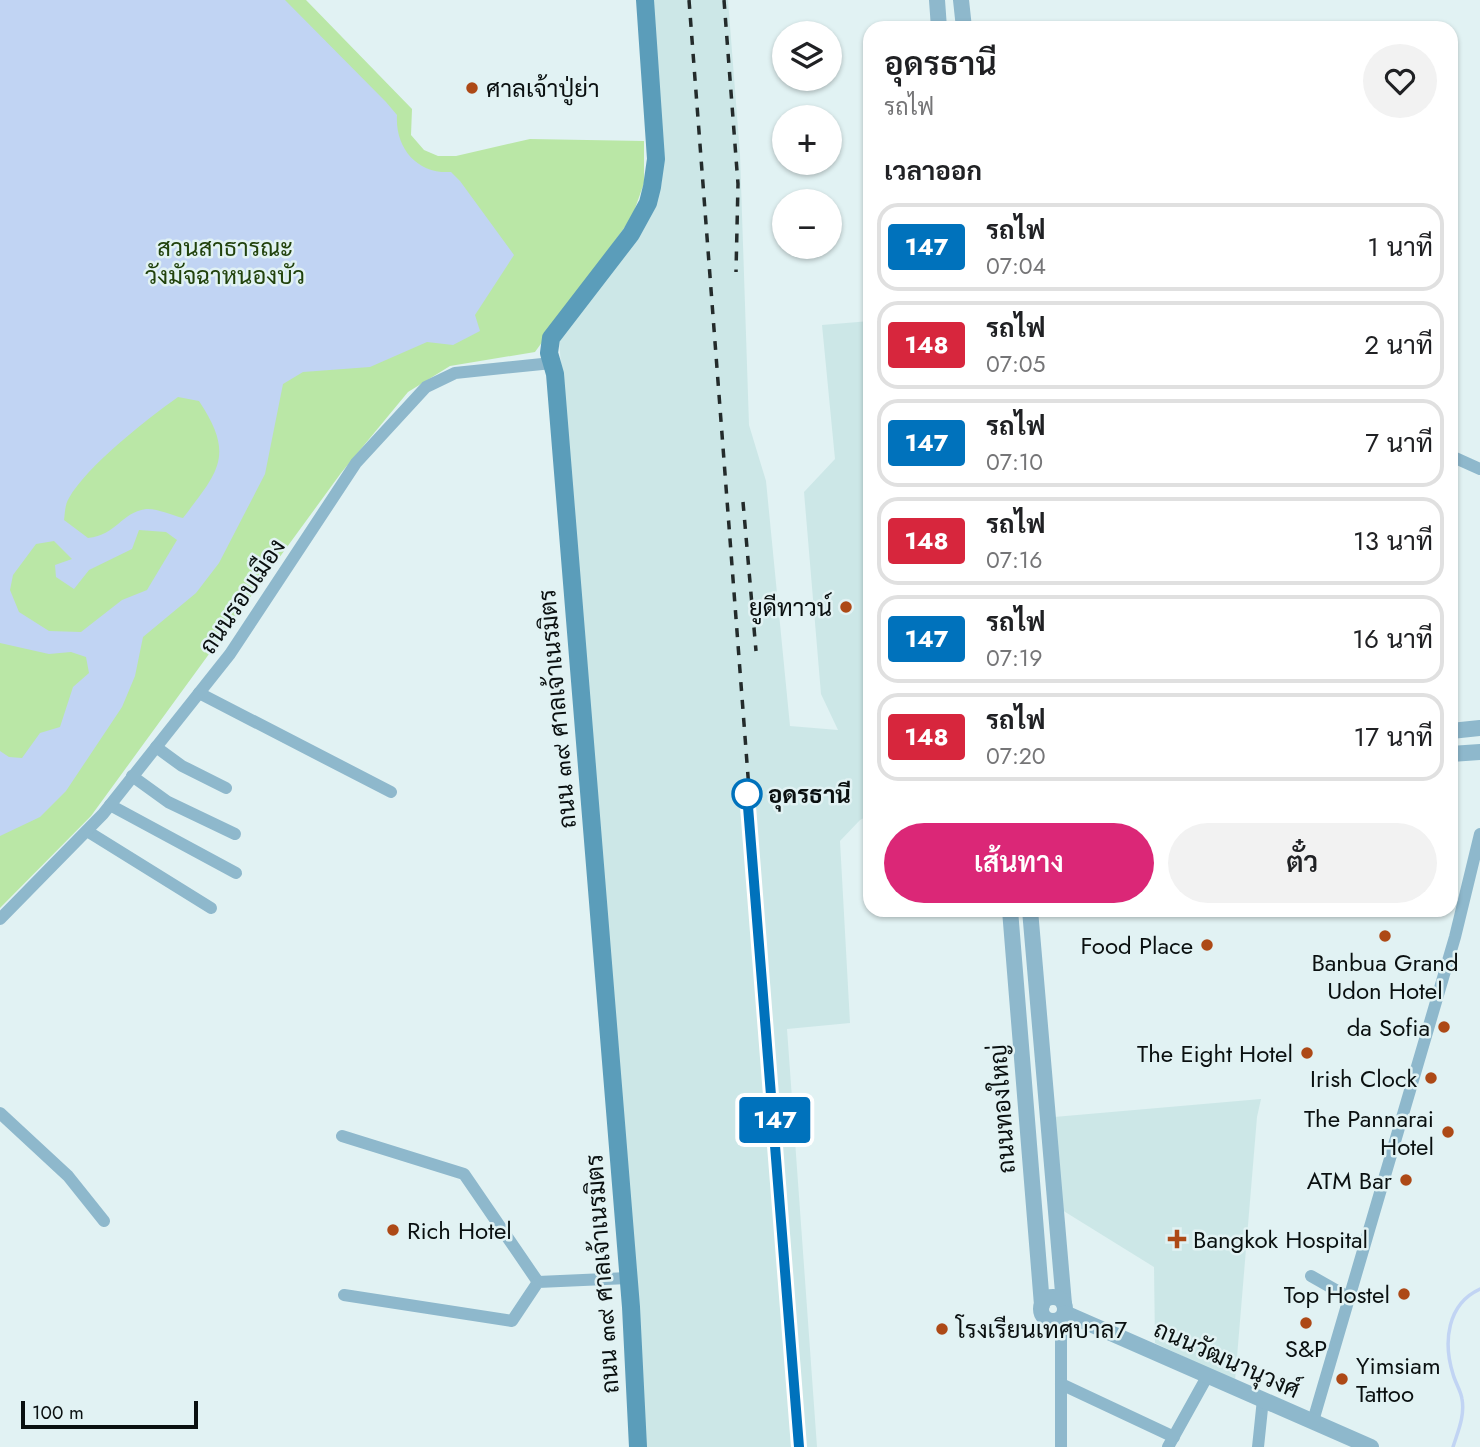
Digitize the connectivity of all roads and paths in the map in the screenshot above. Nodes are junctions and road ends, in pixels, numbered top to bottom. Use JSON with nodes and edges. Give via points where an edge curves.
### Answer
{"nodes":[{"id":1,"x":645,"y":0,"type":"edge"},
{"id":2,"x":937,"y":0,"type":"edge"},
{"id":3,"x":961,"y":0,"type":"edge"},
{"id":4,"x":938,"y":21,"type":"edge"},
{"id":5,"x":963,"y":21,"type":"edge"},
{"id":6,"x":552,"y":363,"type":"junction"},
{"id":7,"x":1458,"y":459,"type":"edge"},
{"id":8,"x":1480,"y":469,"type":"edge"},
{"id":9,"x":199,"y":693,"type":"junction"},
{"id":10,"x":1480,"y":729,"type":"edge"},
{"id":11,"x":1458,"y":731,"type":"edge"},
{"id":12,"x":156,"y":747,"type":"junction"},
{"id":13,"x":1480,"y":752,"type":"edge"},
{"id":14,"x":1458,"y":754,"type":"edge"},
{"id":15,"x":132,"y":776,"type":"junction"},
{"id":16,"x":226,"y":788,"type":"dead end"},
{"id":17,"x":391,"y":792,"type":"dead end"},
{"id":18,"x":110,"y":805,"type":"junction"},
{"id":19,"x":87,"y":831,"type":"junction"},
{"id":20,"x":235,"y":834,"type":"dead end"},
{"id":21,"x":1480,"y":834,"type":"edge"},
{"id":22,"x":236,"y":873,"type":"dead end"},
{"id":23,"x":211,"y":908,"type":"dead end"},
{"id":24,"x":1011,"y":917,"type":"edge"},
{"id":25,"x":1031,"y":917,"type":"edge"},
{"id":26,"x":0,"y":919,"type":"edge"},
{"id":27,"x":0,"y":1113,"type":"edge"},
{"id":28,"x":342,"y":1136,"type":"dead end"},
{"id":29,"x":104,"y":1221,"type":"dead end"},
{"id":30,"x":1058,"y":1240,"type":"junction"},
{"id":31,"x":1035,"y":1243,"type":"junction"},
{"id":32,"x":1311,"y":1276,"type":"dead end"},
{"id":33,"x":628,"y":1278,"type":"junction"},
{"id":34,"x":538,"y":1282,"type":"junction"},
{"id":35,"x":344,"y":1295,"type":"dead end"},
{"id":36,"x":1348,"y":1297,"type":"junction"},
{"id":37,"x":1063,"y":1312,"type":"junction"},
{"id":38,"x":1208,"y":1375,"type":"junction"},
{"id":39,"x":1061,"y":1384,"type":"junction"},
{"id":40,"x":1263,"y":1399,"type":"junction"},
{"id":41,"x":1313,"y":1421,"type":"junction"},
{"id":42,"x":1171,"y":1442,"type":"edge"},
{"id":43,"x":638,"y":1447,"type":"edge"},
{"id":44,"x":1061,"y":1447,"type":"edge"},
{"id":45,"x":1258,"y":1447,"type":"edge"},
{"id":46,"x":1371,"y":1447,"type":"edge"}],
"edges":[{"from":1,"to":6,"type":"main road","name":"ถนน ๓๙ ศาลเจ้าเนรมิตร","via":[[656,159],[648,204],[631,234],[557,327],[551,338]]},
{"from":2,"to":4,"type":"street"},
{"from":3,"to":5,"type":"street"},
{"from":6,"to":9,"type":"street","name":"ถนนรอบเมือง","via":[[455,373],[426,387],[356,463],[230,654]]},
{"from":6,"to":33,"type":"main road","name":"ถนน ๓๙ ศาลเจ้าเนรมิตร"},
{"from":7,"to":8,"type":"street"},
{"from":9,"to":12,"type":"street","name":"ถนนรอบเมือง"},
{"from":9,"to":17,"type":"street"},
{"from":10,"to":11,"type":"street"},
{"from":12,"to":15,"type":"street","name":"ถนนรอบเมือง"},
{"from":12,"to":16,"type":"street"},
{"from":13,"to":14,"type":"street"},
{"from":15,"to":18,"type":"street","name":"ถนนรอบเมือง"},
{"from":15,"to":20,"type":"street","via":[[168,802]]},
{"from":18,"to":19,"type":"street","name":"ถนนรอบเมือง"},
{"from":18,"to":22,"type":"street"},
{"from":19,"to":23,"type":"street"},
{"from":19,"to":26,"type":"street","name":"ถนนรอบเมือง"},
{"from":21,"to":36,"type":"street","via":[[1451,950]]},
{"from":24,"to":31,"type":"street","name":"ถนนทองใหญ่"},
{"from":25,"to":30,"type":"street","name":"ถนนทองใหญ่"},
{"from":27,"to":29,"type":"street","via":[[68,1176]]},
{"from":28,"to":34,"type":"street","via":[[464,1174]]},
{"from":30,"to":31,"type":"street"},
{"from":30,"to":37,"type":"street","name":"ถนนทองใหญ่"},
{"from":31,"to":37,"type":"street","name":"ถนนทองใหญ่","via":[[1042,1305],[1052,1297]]},
{"from":32,"to":36,"type":"street"},
{"from":33,"to":34,"type":"street"},
{"from":33,"to":43,"type":"main road","name":"ถนน ๓๙ ศาลเจ้าเนรมิตร"},
{"from":34,"to":35,"type":"street","via":[[512,1321]]},
{"from":36,"to":41,"type":"street"},
{"from":37,"to":38,"type":"street","name":"ถนนวัฒนานุวงศ์"},
{"from":37,"to":39,"type":"street"},
{"from":38,"to":40,"type":"street","name":"ถนนวัฒนานุวงศ์"},
{"from":38,"to":42,"type":"street"},
{"from":39,"to":42,"type":"street"},
{"from":39,"to":44,"type":"street"},
{"from":40,"to":41,"type":"street","name":"ถนนวัฒนานุวงศ์"},
{"from":40,"to":45,"type":"street"},
{"from":41,"to":46,"type":"street","name":"ถนนวัฒนานุวงศ์"}]}
